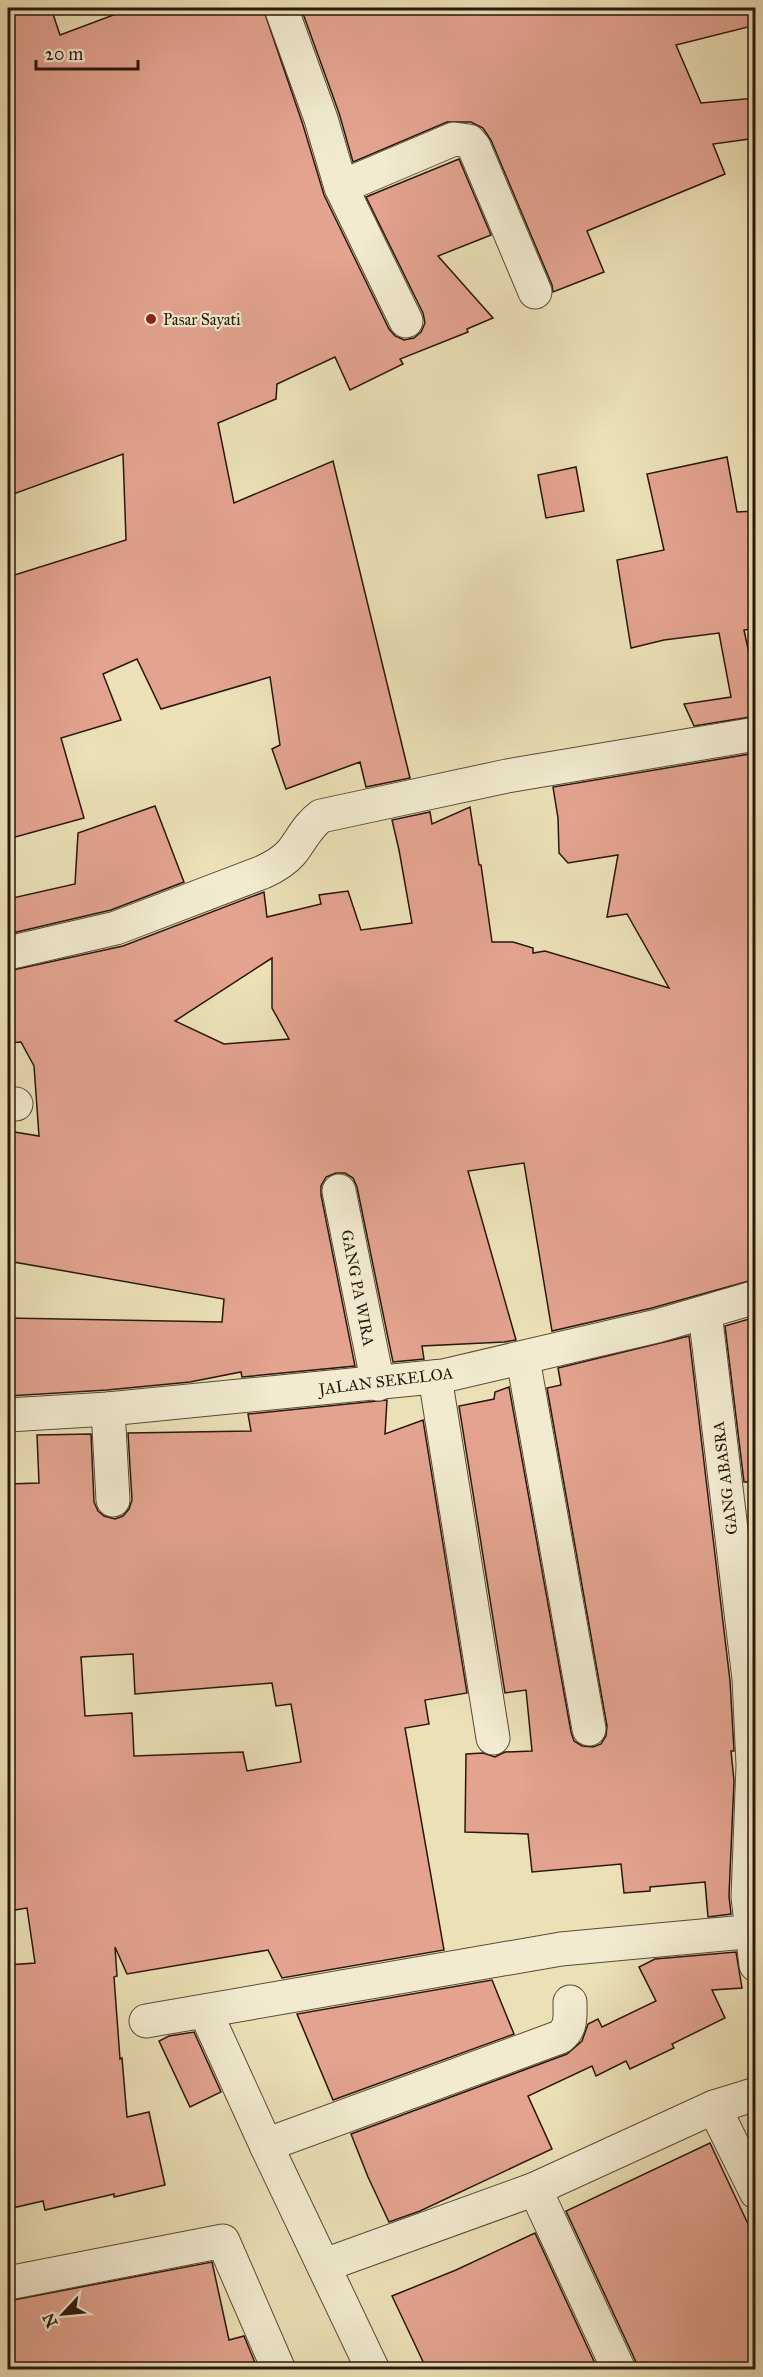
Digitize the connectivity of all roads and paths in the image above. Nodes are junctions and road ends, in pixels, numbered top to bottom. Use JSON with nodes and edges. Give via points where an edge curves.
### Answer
{"nodes":[{"id":1,"x":280,"y":8,"type":"edge"},
{"id":2,"x":341,"y":187,"type":"junction"},
{"id":3,"x":535,"y":291,"type":"dead end"},
{"id":4,"x":406,"y":321,"type":"dead end"},
{"id":5,"x":756,"y":734,"type":"edge"},
{"id":6,"x":8,"y":954,"type":"edge"},
{"id":7,"x":339,"y":1191,"type":"dead end"},
{"id":8,"x":756,"y":1297,"type":"edge"},
{"id":9,"x":705,"y":1313,"type":"junction"},
{"id":10,"x":523,"y":1359,"type":"junction"},
{"id":11,"x":435,"y":1377,"type":"junction"},
{"id":12,"x":378,"y":1384,"type":"junction"},
{"id":13,"x":108,"y":1409,"type":"junction"},
{"id":14,"x":8,"y":1415,"type":"edge"},
{"id":15,"x":113,"y":1500,"type":"dead end"},
{"id":16,"x":589,"y":1729,"type":"dead end"},
{"id":17,"x":493,"y":1738,"type":"dead end"},
{"id":18,"x":754,"y":1931,"type":"edge"},
{"id":19,"x":756,"y":1965,"type":"edge"},
{"id":20,"x":570,"y":2002,"type":"dead end"},
{"id":21,"x":205,"y":2011,"type":"junction"},
{"id":22,"x":146,"y":2021,"type":"dead end"},
{"id":23,"x":756,"y":2094,"type":"edge"},
{"id":24,"x":714,"y":2107,"type":"junction"},
{"id":25,"x":266,"y":2145,"type":"junction"},
{"id":26,"x":535,"y":2188,"type":"junction"},
{"id":27,"x":756,"y":2192,"type":"edge"},
{"id":28,"x":325,"y":2265,"type":"junction"},
{"id":29,"x":8,"y":2283,"type":"edge"},
{"id":30,"x":279,"y":2370,"type":"edge"},
{"id":31,"x":373,"y":2370,"type":"edge"},
{"id":32,"x":619,"y":2370,"type":"edge"}],
"edges":[{"from":1,"to":2,"type":"street","via":[[321,119]]},
{"from":2,"to":3,"type":"street","via":[[454,139],[469,141]]},
{"from":2,"to":4,"type":"street"},
{"from":5,"to":6,"type":"street","via":[[507,776],[321,816],[307,828],[291,853],[263,872],[116,928]]},
{"from":7,"to":12,"type":"street","name":"GANG PA WIRA"},
{"from":8,"to":9,"type":"street","name":"JALAN SEKELOA"},
{"from":9,"to":10,"type":"street","name":"JALAN SEKELOA"},
{"from":9,"to":18,"type":"street","name":"GANG ABASRA","via":[[749,1679],[753,1766],[748,1897]]},
{"from":10,"to":11,"type":"street","name":"JALAN SEKELOA"},
{"from":10,"to":16,"type":"street"},
{"from":11,"to":12,"type":"street","name":"JALAN SEKELOA"},
{"from":11,"to":17,"type":"street"},
{"from":12,"to":13,"type":"street","name":"JALAN SEKELOA"},
{"from":13,"to":14,"type":"street","name":"JALAN SEKELOA"},
{"from":13,"to":15,"type":"street"},
{"from":18,"to":19,"type":"street","name":"GANG ABASRA"},
{"from":18,"to":21,"type":"street","via":[[561,1949]]},
{"from":20,"to":25,"type":"street","via":[[570,2022],[560,2037]]},
{"from":21,"to":22,"type":"street"},
{"from":21,"to":25,"type":"street"},
{"from":23,"to":24,"type":"street"},
{"from":24,"to":26,"type":"street"},
{"from":24,"to":27,"type":"street"},
{"from":25,"to":28,"type":"street"},
{"from":26,"to":28,"type":"street"},
{"from":26,"to":32,"type":"street"},
{"from":28,"to":31,"type":"street"},
{"from":29,"to":30,"type":"street","via":[[223,2241]]}]}
